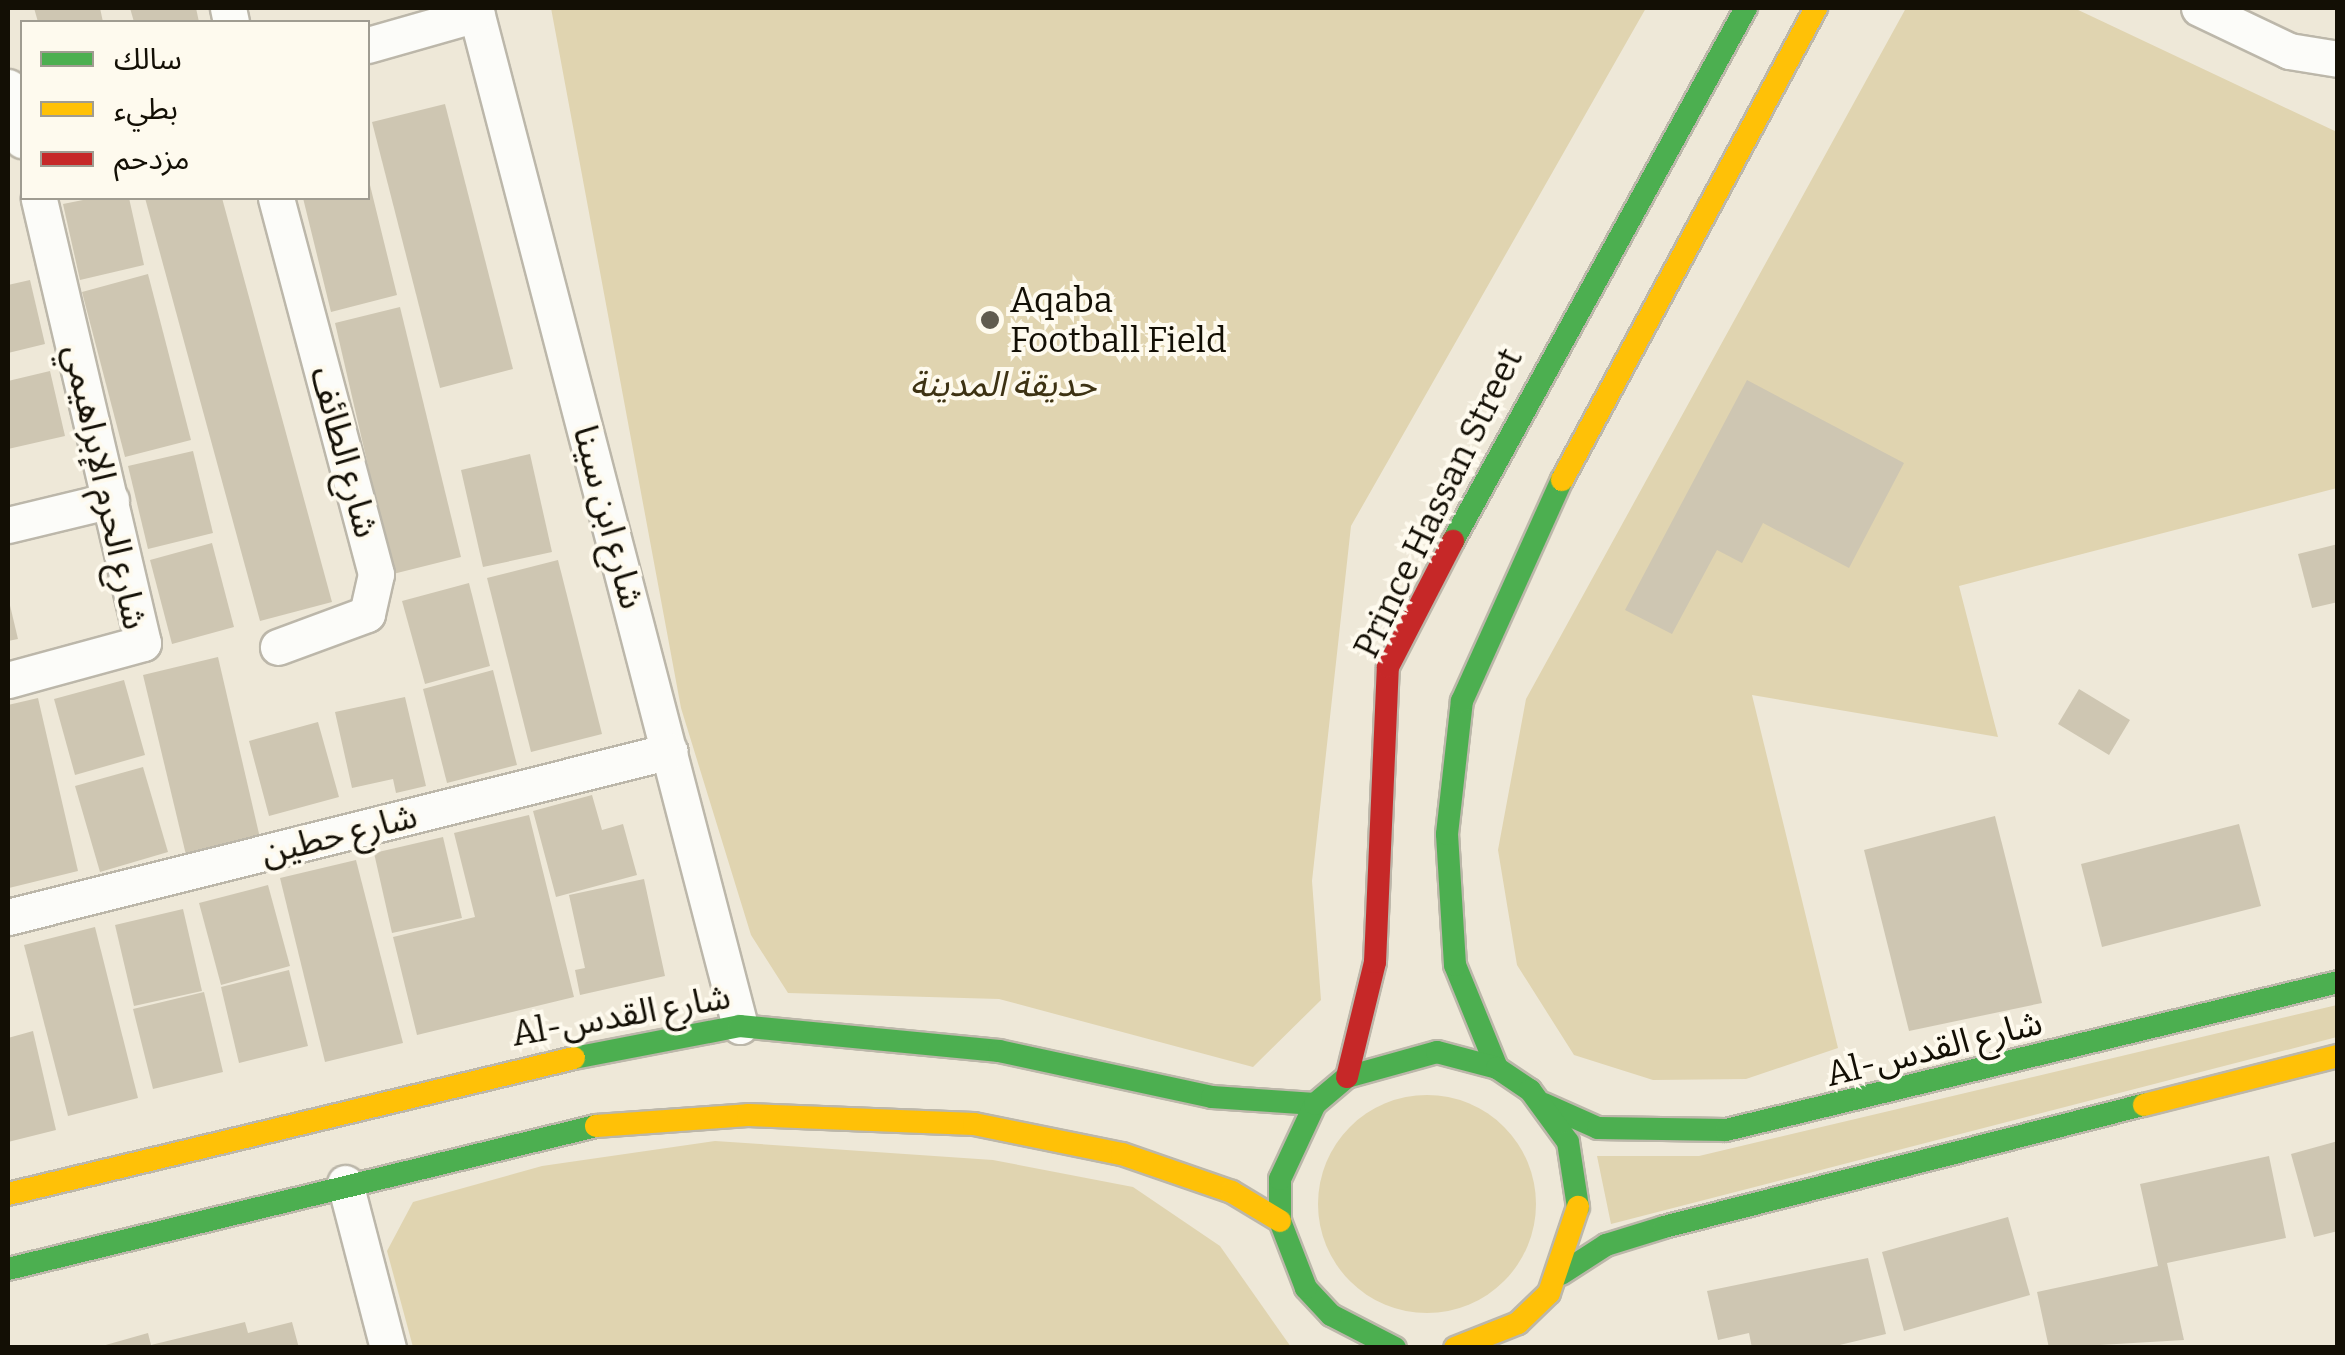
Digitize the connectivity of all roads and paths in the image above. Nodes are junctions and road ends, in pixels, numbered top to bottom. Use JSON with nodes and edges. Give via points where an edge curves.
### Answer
{"nodes":[{"id":1,"x":1746,"y":8,"type":"edge"},
{"id":2,"x":1816,"y":8,"type":"edge"},
{"id":3,"x":2199,"y":8,"type":"edge"},
{"id":4,"x":476,"y":11,"type":"edge"},
{"id":5,"x":370,"y":43,"type":"edge"},
{"id":6,"x":2338,"y":59,"type":"edge"},
{"id":7,"x":8,"y":87,"type":"edge"},
{"id":8,"x":18,"y":136,"type":"edge"},
{"id":9,"x":38,"y":200,"type":"edge"},
{"id":10,"x":277,"y":200,"type":"edge"},
{"id":11,"x":111,"y":500,"type":"junction"},
{"id":12,"x":8,"y":525,"type":"edge"},
{"id":13,"x":278,"y":648,"type":"dead end"},
{"id":14,"x":8,"y":680,"type":"edge"},
{"id":15,"x":670,"y":751,"type":"junction"},
{"id":16,"x":8,"y":917,"type":"edge"},
{"id":17,"x":2338,"y":982,"type":"edge"},
{"id":18,"x":740,"y":1026,"type":"junction"},
{"id":19,"x":2338,"y":1056,"type":"edge"},
{"id":20,"x":1497,"y":1068,"type":"junction"},
{"id":21,"x":1347,"y":1077,"type":"junction"},
{"id":22,"x":1315,"y":1104,"type":"junction"},
{"id":23,"x":1544,"y":1104,"type":"junction"},
{"id":24,"x":345,"y":1183,"type":"junction"},
{"id":25,"x":8,"y":1194,"type":"edge"},
{"id":26,"x":1280,"y":1221,"type":"junction"},
{"id":27,"x":8,"y":1269,"type":"edge"},
{"id":28,"x":1555,"y":1283,"type":"junction"},
{"id":29,"x":1546,"y":1329,"type":"dead end"},
{"id":30,"x":388,"y":1348,"type":"edge"},
{"id":31,"x":1395,"y":1348,"type":"edge"},
{"id":32,"x":1455,"y":1348,"type":"edge"}],
"edges":[{"from":1,"to":21,"type":"main road","name":"Prince Hassan Street","via":[[1572,312],[1388,668],[1376,962]]},
{"from":2,"to":20,"type":"main road","via":[[1533,534],[1462,701],[1447,834],[1455,965]]},
{"from":3,"to":6,"type":"street","via":[[2288,51]]},
{"from":4,"to":5,"type":"street"},
{"from":4,"to":15,"type":"street","name":"شارع ابن سينا"},
{"from":7,"to":8,"type":"street"},
{"from":9,"to":11,"type":"street","name":"شارع الحرم الإبراهيمي"},
{"from":10,"to":13,"type":"street","name":"شارع الطائف","via":[[376,574],[367,614]]},
{"from":11,"to":12,"type":"street"},
{"from":11,"to":14,"type":"street","name":"شارع الحرم الإبراهيمي","via":[[143,644]]},
{"from":15,"to":16,"type":"street","name":"شارع حطين"},
{"from":15,"to":18,"type":"street","name":"شارع ابن سينا"},
{"from":17,"to":23,"type":"main road","name":"Al-شارع القدس","via":[[1726,1130],[1598,1128]]},
{"from":18,"to":22,"type":"main road","name":"Al-شارع القدس","via":[[999,1050],[1212,1097]]},
{"from":18,"to":25,"type":"main road","name":"Al-شارع القدس","via":[[464,1079]]},
{"from":19,"to":28,"type":"main road","via":[[1664,1228],[1606,1245]]},
{"from":20,"to":21,"type":"main road","via":[[1437,1052]]},
{"from":20,"to":23,"type":"main road","name":"Al-شارع القدس"},
{"from":21,"to":22,"type":"main road"},
{"from":22,"to":26,"type":"main road","via":[[1280,1180]]},
{"from":23,"to":28,"type":"main road","via":[[1579,1186],[1577,1231]]},
{"from":24,"to":26,"type":"main road","via":[[564,1128],[804,1117],[974,1124],[1122,1154],[1232,1192]]},
{"from":24,"to":27,"type":"main road"},
{"from":24,"to":30,"type":"street"},
{"from":26,"to":31,"type":"main road","via":[[1289,1256],[1330,1315]]},
{"from":28,"to":29,"type":"main road"},
{"from":28,"to":32,"type":"main road","via":[[1518,1322]]}]}
